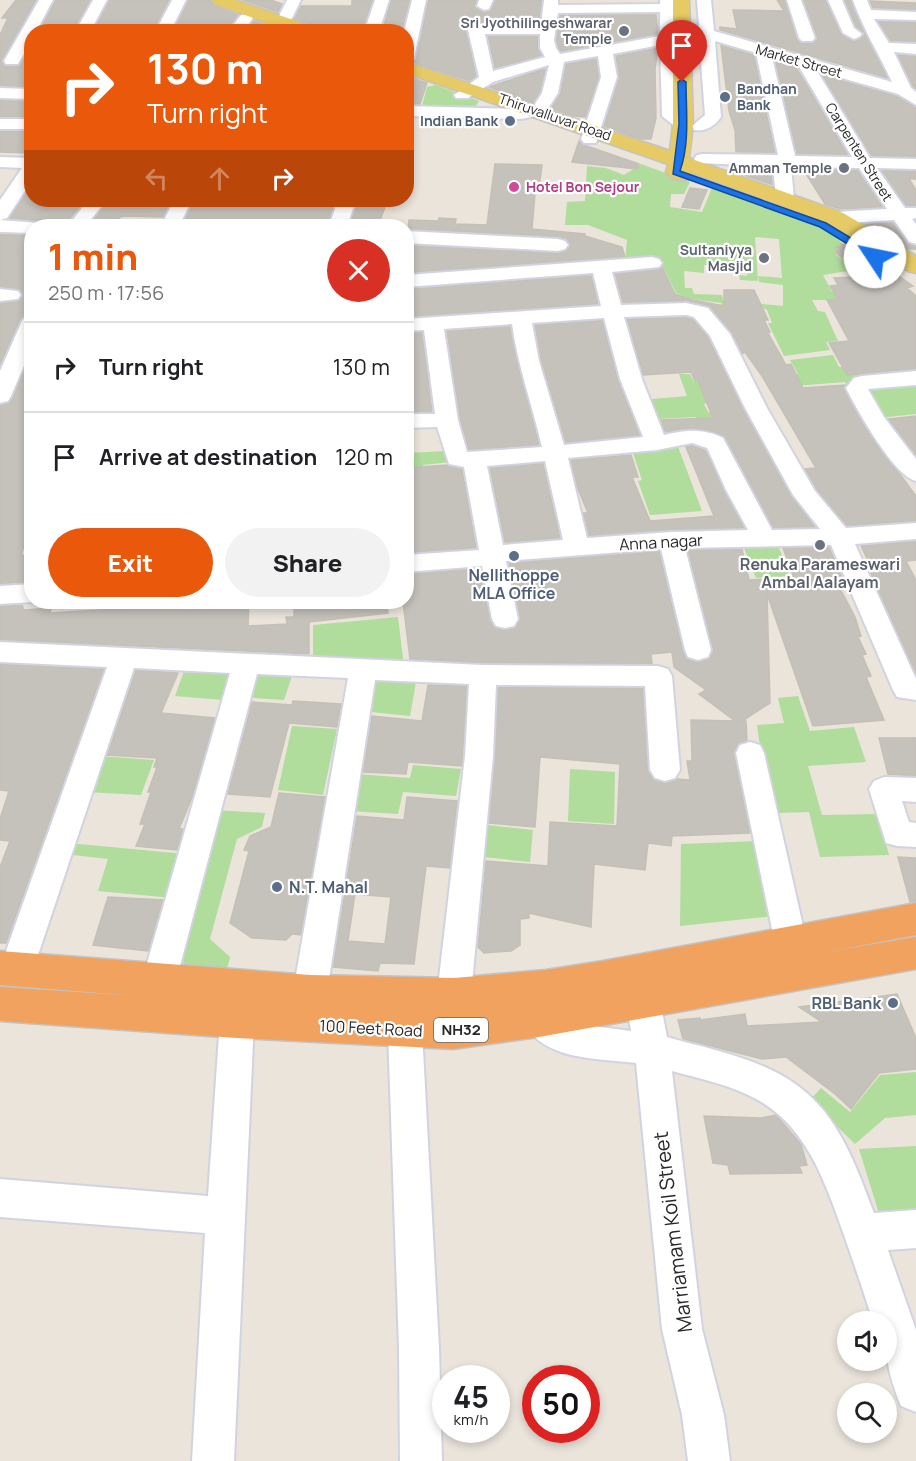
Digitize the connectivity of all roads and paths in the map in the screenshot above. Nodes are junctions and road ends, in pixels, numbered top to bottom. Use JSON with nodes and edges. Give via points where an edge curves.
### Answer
{"nodes":[{"id":1,"x":46,"y":0,"type":"edge"},
{"id":2,"x":100,"y":0,"type":"edge"},
{"id":3,"x":179,"y":0,"type":"edge"},
{"id":4,"x":294,"y":0,"type":"edge"},
{"id":5,"x":382,"y":0,"type":"edge"},
{"id":6,"x":419,"y":0,"type":"edge"},
{"id":7,"x":694,"y":0,"type":"edge"},
{"id":8,"x":704,"y":0,"type":"edge"},
{"id":9,"x":794,"y":0,"type":"edge"},
{"id":10,"x":835,"y":0,"type":"edge"},
{"id":11,"x":218,"y":1,"type":"edge"},
{"id":12,"x":672,"y":3,"type":"edge"},
{"id":13,"x":551,"y":4,"type":"edge"},
{"id":14,"x":863,"y":7,"type":"edge"},
{"id":15,"x":916,"y":16,"type":"edge"},
{"id":16,"x":616,"y":19,"type":"junction"},
{"id":17,"x":30,"y":24,"type":"edge"},
{"id":18,"x":86,"y":24,"type":"edge"},
{"id":19,"x":166,"y":24,"type":"edge"},
{"id":20,"x":239,"y":24,"type":"edge"},
{"id":21,"x":276,"y":24,"type":"edge"},
{"id":22,"x":285,"y":24,"type":"edge"},
{"id":23,"x":373,"y":24,"type":"edge"},
{"id":24,"x":414,"y":24,"type":"edge"},
{"id":25,"x":873,"y":31,"type":"junction"},
{"id":26,"x":701,"y":32,"type":"junction"},
{"id":27,"x":894,"y":32,"type":"dead end"},
{"id":28,"x":24,"y":34,"type":"edge"},
{"id":29,"x":854,"y":34,"type":"dead end"},
{"id":30,"x":547,"y":35,"type":"junction"},
{"id":31,"x":807,"y":38,"type":"dead end"},
{"id":32,"x":668,"y":39,"type":"junction"},
{"id":33,"x":623,"y":47,"type":"junction"},
{"id":34,"x":916,"y":49,"type":"edge"},
{"id":35,"x":589,"y":50,"type":"junction"},
{"id":36,"x":763,"y":51,"type":"junction"},
{"id":37,"x":557,"y":59,"type":"junction"},
{"id":38,"x":6,"y":61,"type":"edge"},
{"id":39,"x":24,"y":62,"type":"edge"},
{"id":40,"x":876,"y":63,"type":"junction"},
{"id":41,"x":805,"y":64,"type":"junction"},
{"id":42,"x":414,"y":69,"type":"edge"},
{"id":43,"x":414,"y":77,"type":"edge"},
{"id":44,"x":474,"y":87,"type":"junction"},
{"id":45,"x":0,"y":93,"type":"edge"},
{"id":46,"x":24,"y":94,"type":"edge"},
{"id":47,"x":911,"y":94,"type":"edge"},
{"id":48,"x":414,"y":111,"type":"edge"},
{"id":49,"x":529,"y":113,"type":"junction"},
{"id":50,"x":557,"y":118,"type":"junction"},
{"id":51,"x":0,"y":124,"type":"edge"},
{"id":52,"x":24,"y":124,"type":"edge"},
{"id":53,"x":688,"y":129,"type":"junction"},
{"id":54,"x":591,"y":134,"type":"junction"},
{"id":55,"x":635,"y":145,"type":"junction"},
{"id":56,"x":0,"y":162,"type":"edge"},
{"id":57,"x":785,"y":163,"type":"junction"},
{"id":58,"x":865,"y":164,"type":"junction"},
{"id":59,"x":916,"y":164,"type":"edge"},
{"id":60,"x":678,"y":166,"type":"junction"},
{"id":61,"x":24,"y":167,"type":"edge"},
{"id":62,"x":701,"y":170,"type":"junction"},
{"id":63,"x":24,"y":178,"type":"edge"},
{"id":64,"x":785,"y":198,"type":"junction"},
{"id":65,"x":3,"y":206,"type":"edge"},
{"id":66,"x":92,"y":207,"type":"edge"},
{"id":67,"x":179,"y":208,"type":"dead end"},
{"id":68,"x":908,"y":213,"type":"edge"},
{"id":69,"x":835,"y":218,"type":"junction"},
{"id":70,"x":82,"y":219,"type":"edge"},
{"id":71,"x":174,"y":219,"type":"edge"},
{"id":72,"x":0,"y":226,"type":"edge"},
{"id":73,"x":24,"y":227,"type":"edge"},
{"id":74,"x":414,"y":237,"type":"edge"},
{"id":75,"x":916,"y":238,"type":"edge"},
{"id":76,"x":558,"y":245,"type":"dead end"},
{"id":77,"x":652,"y":263,"type":"dead end"},
{"id":78,"x":916,"y":266,"type":"edge"},
{"id":79,"x":602,"y":268,"type":"junction"},
{"id":80,"x":414,"y":280,"type":"edge"},
{"id":81,"x":916,"y":282,"type":"edge"},
{"id":82,"x":613,"y":311,"type":"junction"},
{"id":83,"x":521,"y":318,"type":"junction"},
{"id":84,"x":434,"y":323,"type":"junction"},
{"id":85,"x":414,"y":324,"type":"edge"},
{"id":86,"x":24,"y":357,"type":"edge"},
{"id":87,"x":916,"y":378,"type":"edge"},
{"id":88,"x":0,"y":396,"type":"edge"},
{"id":89,"x":447,"y":420,"type":"junction"},
{"id":90,"x":414,"y":421,"type":"edge"},
{"id":91,"x":657,"y":443,"type":"junction"},
{"id":92,"x":555,"y":453,"type":"junction"},
{"id":93,"x":474,"y":460,"type":"junction"},
{"id":94,"x":916,"y":474,"type":"edge"},
{"id":95,"x":916,"y":531,"type":"edge"},
{"id":96,"x":764,"y":537,"type":"junction"},
{"id":97,"x":840,"y":537,"type":"junction"},
{"id":98,"x":671,"y":540,"type":"junction"},
{"id":99,"x":577,"y":546,"type":"junction"},
{"id":100,"x":492,"y":554,"type":"junction"},
{"id":101,"x":414,"y":563,"type":"edge"},
{"id":102,"x":24,"y":594,"type":"edge"},
{"id":103,"x":0,"y":595,"type":"edge"},
{"id":104,"x":505,"y":619,"type":"dead end"},
{"id":105,"x":699,"y":650,"type":"dead end"},
{"id":106,"x":124,"y":658,"type":"junction"},
{"id":107,"x":3,"y":660,"type":"edge"},
{"id":108,"x":246,"y":665,"type":"junction"},
{"id":109,"x":363,"y":669,"type":"junction"},
{"id":110,"x":483,"y":675,"type":"junction"},
{"id":111,"x":916,"y":690,"type":"edge"},
{"id":112,"x":750,"y":753,"type":"dead end"},
{"id":113,"x":665,"y":770,"type":"dead end"},
{"id":114,"x":916,"y":790,"type":"edge"},
{"id":115,"x":916,"y":835,"type":"edge"},
{"id":116,"x":916,"y":919,"type":"edge"},
{"id":117,"x":790,"y":944,"type":"junction"},
{"id":118,"x":916,"y":953,"type":"edge"},
{"id":119,"x":8,"y":969,"type":"edge"},
{"id":120,"x":159,"y":981,"type":"junction"},
{"id":121,"x":310,"y":992,"type":"junction"},
{"id":122,"x":454,"y":995,"type":"junction"},
{"id":123,"x":643,"y":1001,"type":"junction"},
{"id":124,"x":0,"y":1004,"type":"edge"},
{"id":125,"x":539,"y":1019,"type":"junction"},
{"id":126,"x":237,"y":1020,"type":"junction"},
{"id":127,"x":405,"y":1030,"type":"junction"},
{"id":128,"x":652,"y":1049,"type":"junction"},
{"id":129,"x":0,"y":1198,"type":"edge"},
{"id":130,"x":227,"y":1216,"type":"junction"},
{"id":131,"x":916,"y":1229,"type":"edge"},
{"id":132,"x":863,"y":1233,"type":"junction"},
{"id":133,"x":916,"y":1391,"type":"edge"},
{"id":134,"x":213,"y":1461,"type":"edge"},
{"id":135,"x":421,"y":1461,"type":"edge"},
{"id":136,"x":709,"y":1461,"type":"edge"}],
"edges":[{"from":1,"to":17,"type":"street"},
{"from":2,"to":18,"type":"street"},
{"from":3,"to":19,"type":"street"},
{"from":4,"to":22,"type":"street"},
{"from":5,"to":23,"type":"street"},
{"from":6,"to":24,"type":"street"},
{"from":7,"to":26,"type":"main road"},
{"from":8,"to":26,"type":"street"},
{"from":9,"to":31,"type":"street"},
{"from":10,"to":29,"type":"street","via":[[848,30]]},
{"from":11,"to":20,"type":"main road"},
{"from":11,"to":21,"type":"main road"},
{"from":12,"to":16,"type":"street"},
{"from":12,"to":32,"type":"street"},
{"from":12,"to":53,"type":"main road"},
{"from":13,"to":16,"type":"street"},
{"from":13,"to":30,"type":"street"},
{"from":14,"to":15,"type":"street"},
{"from":14,"to":25,"type":"street","name":"Market Street"},
{"from":16,"to":33,"type":"street"},
{"from":25,"to":27,"type":"street"},
{"from":25,"to":40,"type":"street","name":"Market Street"},
{"from":26,"to":36,"type":"street","name":"Market Street"},
{"from":26,"to":53,"type":"main road"},
{"from":28,"to":38,"type":"street"},
{"from":30,"to":37,"type":"street","via":[[551,54]]},
{"from":30,"to":44,"type":"street","via":[[476,30],[479,44]]},
{"from":32,"to":33,"type":"street"},
{"from":32,"to":53,"type":"street","via":[[670,116]]},
{"from":33,"to":35,"type":"street"},
{"from":34,"to":40,"type":"street"},
{"from":35,"to":37,"type":"street"},
{"from":35,"to":50,"type":"street"},
{"from":35,"to":54,"type":"street","via":[[609,77]]},
{"from":36,"to":41,"type":"street","name":"Market Street"},
{"from":36,"to":57,"type":"street"},
{"from":37,"to":44,"type":"street"},
{"from":37,"to":49,"type":"street","via":[[551,96]]},
{"from":38,"to":39,"type":"street"},
{"from":40,"to":41,"type":"street","name":"Market Street"},
{"from":40,"to":47,"type":"street","name":"Market Street"},
{"from":40,"to":47,"type":"street","name":"Market Street"},
{"from":41,"to":58,"type":"street","name":"Carpenten Street"},
{"from":42,"to":44,"type":"main road","name":"Thiruvalluvar Road"},
{"from":43,"to":44,"type":"main road","name":"Thiruvalluvar Road"},
{"from":44,"to":49,"type":"main road","name":"Thiruvalluvar Road"},
{"from":45,"to":46,"type":"street"},
{"from":48,"to":49,"type":"street"},
{"from":49,"to":50,"type":"main road","name":"Thiruvalluvar Road"},
{"from":49,"to":54,"type":"main road","name":"Thiruvalluvar Road"},
{"from":50,"to":54,"type":"main road","name":"Thiruvalluvar Road"},
{"from":51,"to":52,"type":"street"},
{"from":53,"to":55,"type":"main road","via":[[662,144]]},
{"from":53,"to":60,"type":"main road"},
{"from":53,"to":62,"type":"main road"},
{"from":54,"to":55,"type":"main road","name":"Thiruvalluvar Road"},
{"from":54,"to":60,"type":"main road","name":"Thiruvalluvar Road"},
{"from":55,"to":60,"type":"main road","name":"Thiruvalluvar Road"},
{"from":56,"to":61,"type":"street"},
{"from":57,"to":58,"type":"street"},
{"from":57,"to":62,"type":"street"},
{"from":57,"to":64,"type":"street"},
{"from":58,"to":59,"type":"street"},
{"from":58,"to":68,"type":"street","name":"Carpenten Street"},
{"from":60,"to":62,"type":"main road","name":"Thiruvalluvar Road"},
{"from":62,"to":64,"type":"main road"},
{"from":62,"to":81,"type":"main road","via":[[823,225]]},
{"from":63,"to":65,"type":"street"},
{"from":64,"to":69,"type":"main road"},
{"from":66,"to":70,"type":"street"},
{"from":67,"to":71,"type":"street"},
{"from":68,"to":69,"type":"street"},
{"from":68,"to":75,"type":"street","name":"Carpenten Street"},
{"from":69,"to":78,"type":"main road"},
{"from":72,"to":73,"type":"street"},
{"from":74,"to":76,"type":"street"},
{"from":77,"to":79,"type":"street"},
{"from":79,"to":80,"type":"street"},
{"from":79,"to":82,"type":"street"},
{"from":82,"to":83,"type":"street"},
{"from":82,"to":91,"type":"street","via":[[644,419]]},
{"from":82,"to":97,"type":"street","via":[[686,309],[710,319],[805,495]]},
{"from":83,"to":84,"type":"street"},
{"from":83,"to":92,"type":"street","via":[[528,361]]},
{"from":84,"to":85,"type":"street"},
{"from":84,"to":89,"type":"street"},
{"from":86,"to":88,"type":"street"},
{"from":87,"to":94,"type":"street","via":[[862,383],[857,388],[873,418]]},
{"from":89,"to":90,"type":"street"},
{"from":89,"to":93,"type":"street","via":[[458,459]]},
{"from":91,"to":92,"type":"street"},
{"from":91,"to":96,"type":"street","via":[[692,436],[715,443]]},
{"from":92,"to":93,"type":"street"},
{"from":92,"to":99,"type":"street"},
{"from":93,"to":100,"type":"street"},
{"from":95,"to":97,"type":"street","name":"Anna nagar"},
{"from":96,"to":97,"type":"street","name":"Anna nagar"},
{"from":96,"to":98,"type":"street","name":"Anna nagar"},
{"from":97,"to":111,"type":"street","via":[[908,690]]},
{"from":98,"to":99,"type":"street","name":"Anna nagar"},
{"from":98,"to":105,"type":"street"},
{"from":99,"to":100,"type":"street","name":"Anna nagar"},
{"from":100,"to":101,"type":"street","name":"Anna nagar","via":[[477,559]]},
{"from":100,"to":104,"type":"street"},
{"from":102,"to":103,"type":"street"},
{"from":106,"to":107,"type":"street"},
{"from":106,"to":108,"type":"street"},
{"from":106,"to":119,"type":"street"},
{"from":108,"to":109,"type":"street"},
{"from":108,"to":120,"type":"street"},
{"from":109,"to":110,"type":"street"},
{"from":109,"to":121,"type":"street"},
{"from":110,"to":113,"type":"street","via":[[658,676]]},
{"from":110,"to":122,"type":"street","via":[[479,756]]},
{"from":112,"to":117,"type":"street"},
{"from":114,"to":115,"type":"street","via":[[884,789],[897,834]]},
{"from":116,"to":117,"type":"highway","name":"100 Feet Road","number":"NH32"},
{"from":117,"to":122,"type":"highway","name":"100 Feet Road","number":"NH32","via":[[546,987]]},
{"from":118,"to":123,"type":"highway","name":"100 Feet Road","number":"NH32"},
{"from":119,"to":120,"type":"highway","name":"100 Feet Road","number":"NH32"},
{"from":120,"to":121,"type":"highway","name":"100 Feet Road","number":"NH32"},
{"from":121,"to":122,"type":"highway","name":"100 Feet Road","number":"NH32"},
{"from":123,"to":125,"type":"highway","name":"100 Feet Road","number":"NH32"},
{"from":123,"to":128,"type":"street","name":"Marriamam Koil Street"},
{"from":124,"to":126,"type":"highway","name":"100 Feet Road","number":"NH32"},
{"from":125,"to":127,"type":"highway","name":"100 Feet Road","number":"NH32","via":[[453,1032]]},
{"from":125,"to":128,"type":"street","via":[[563,1038]]},
{"from":126,"to":127,"type":"highway","name":"100 Feet Road","number":"NH32"},
{"from":126,"to":130,"type":"street"},
{"from":127,"to":135,"type":"street"},
{"from":128,"to":132,"type":"street","via":[[737,1073],[772,1089],[801,1111],[825,1143]]},
{"from":128,"to":136,"type":"street","name":"Marriamam Koil Street","via":[[682,1329],[704,1415]]},
{"from":129,"to":130,"type":"street"},
{"from":130,"to":134,"type":"street"},
{"from":131,"to":132,"type":"street"},
{"from":132,"to":133,"type":"street"}]}
